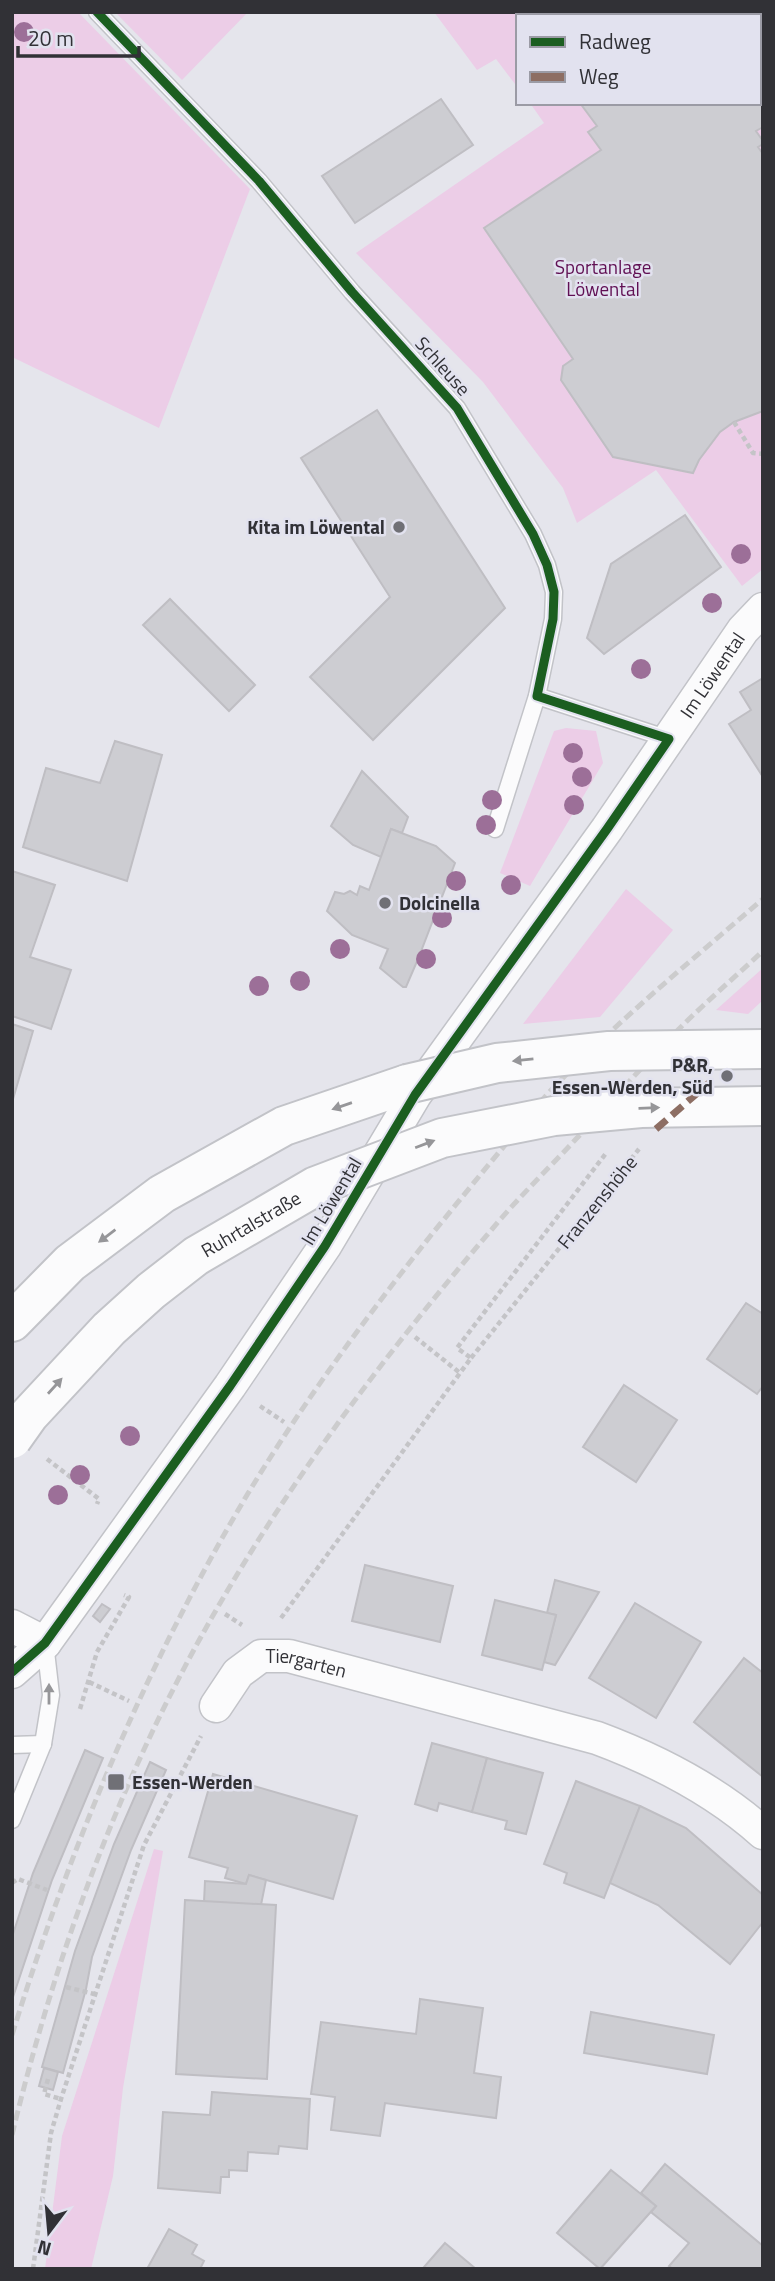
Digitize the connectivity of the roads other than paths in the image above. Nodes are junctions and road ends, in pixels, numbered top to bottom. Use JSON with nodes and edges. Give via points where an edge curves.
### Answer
{"nodes":[{"id":1,"x":97,"y":12,"type":"edge"},
{"id":2,"x":763,"y":609,"type":"edge"},
{"id":3,"x":537,"y":696,"type":"junction"},
{"id":4,"x":669,"y":739,"type":"junction"},
{"id":5,"x":495,"y":829,"type":"dead end"},
{"id":6,"x":763,"y":1049,"type":"edge"},
{"id":7,"x":763,"y":1105,"type":"edge"},
{"id":8,"x":12,"y":1322,"type":"edge"},
{"id":9,"x":28,"y":1448,"type":"edge"},
{"id":10,"x":12,"y":1626,"type":"edge"},
{"id":11,"x":45,"y":1643,"type":"junction"},
{"id":12,"x":12,"y":1672,"type":"edge"},
{"id":13,"x":216,"y":1706,"type":"road end"},
{"id":14,"x":43,"y":1744,"type":"junction"},
{"id":15,"x":12,"y":1745,"type":"edge"},
{"id":16,"x":12,"y":1820,"type":"edge"},
{"id":17,"x":763,"y":1833,"type":"edge"}],
"edges":[{"from":1,"to":3,"type":"lane","name":"Schleuse","via":[[259,181],[457,408],[547,565],[554,619]]},
{"from":2,"to":4,"type":"street","name":"Im Löwental","via":[[743,630]]},
{"from":3,"to":4,"type":"lane"},
{"from":3,"to":5,"type":"lane","name":"Schleuse"},
{"from":4,"to":11,"type":"street","name":"Im Löwental","via":[[415,1095],[325,1246]]},
{"from":6,"to":8,"type":"main road","one_way":true,"bridge":true,"via":[[609,1051],[497,1063],[407,1084],[284,1126],[162,1195],[71,1263]]},
{"from":9,"to":7,"type":"main road","name":"Ruhrtalstraße","one_way":true,"bridge":true,"via":[[29,1415],[108,1329],[196,1256],[316,1186],[442,1138],[554,1116],[644,1124]]},
{"from":10,"to":11,"type":"street"},
{"from":11,"to":12,"type":"street","name":"Im Löwental"},
{"from":14,"to":11,"type":"lane","one_way":true,"via":[[51,1695]]},
{"from":13,"to":17,"type":"street","name":"Tiergarten","via":[[238,1673],[261,1656],[289,1656],[597,1738],[698,1786]]},
{"from":14,"to":15,"type":"lane"},
{"from":14,"to":16,"type":"lane"}]}
